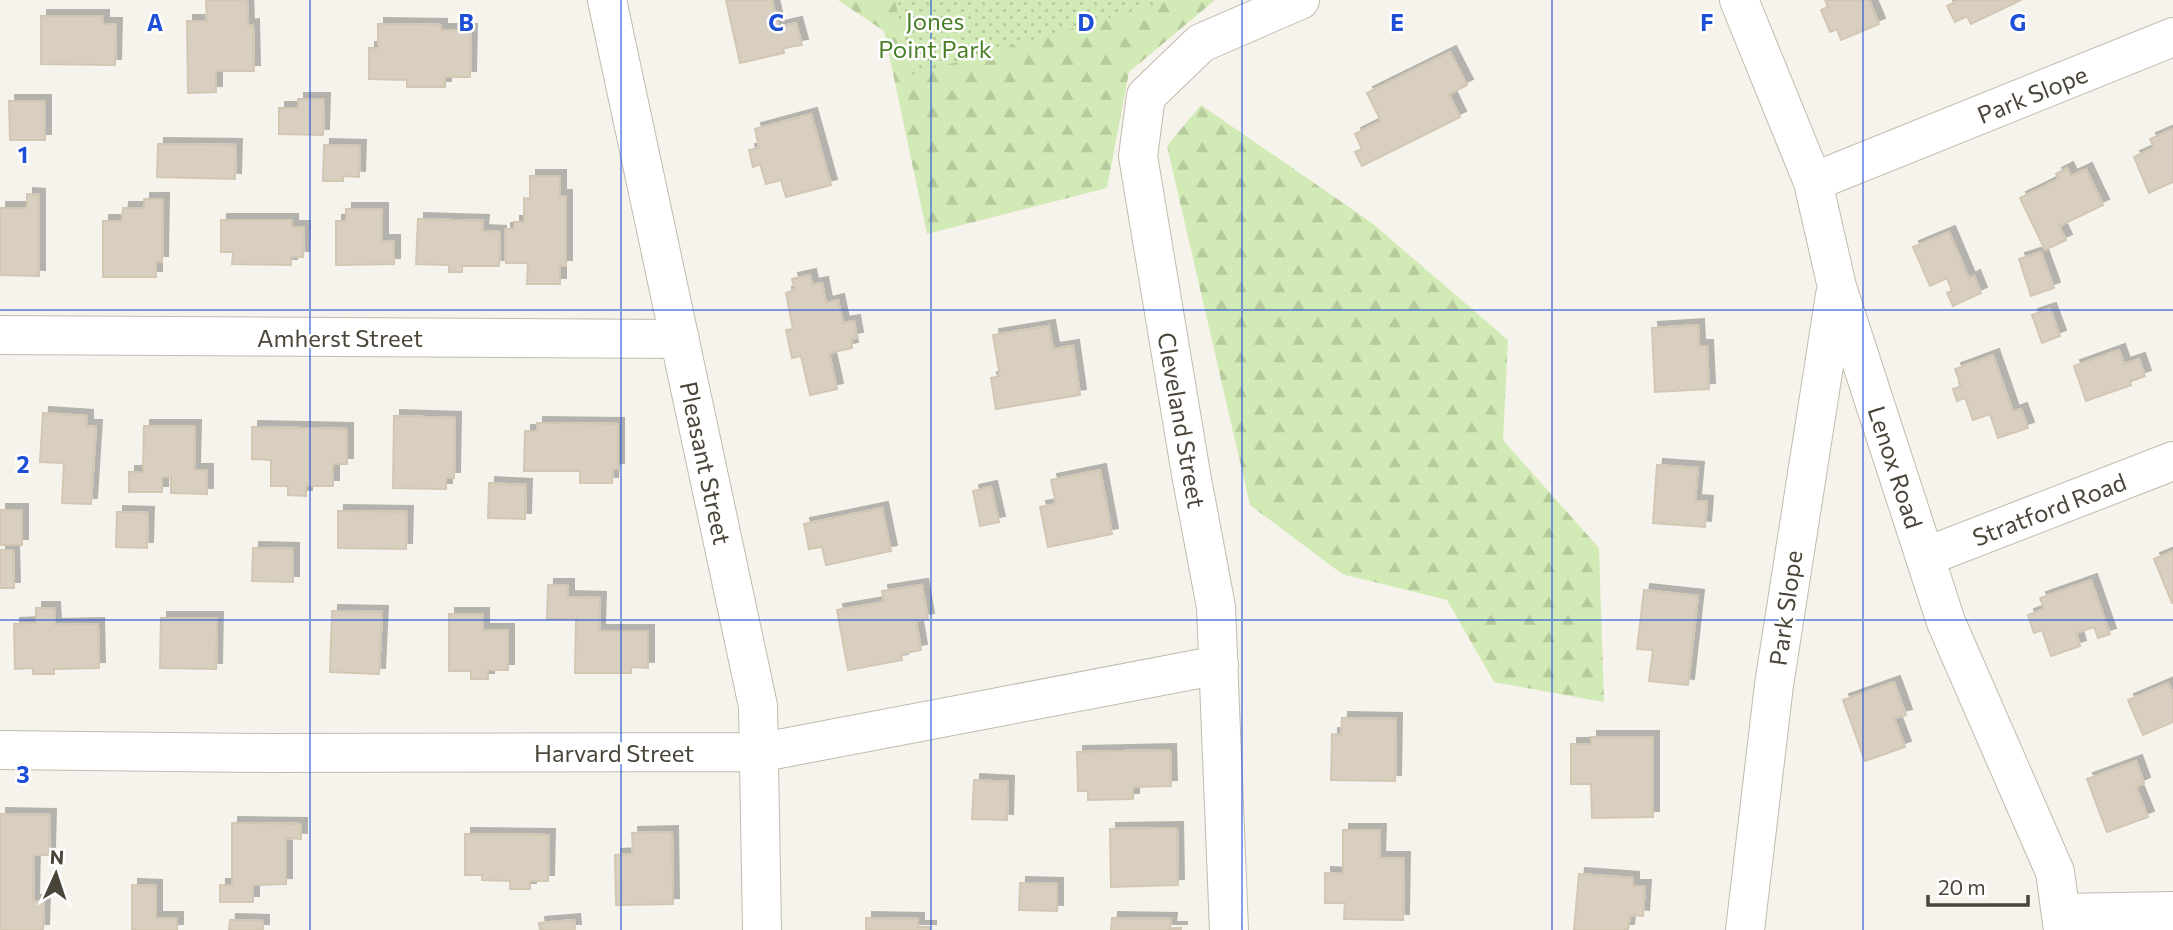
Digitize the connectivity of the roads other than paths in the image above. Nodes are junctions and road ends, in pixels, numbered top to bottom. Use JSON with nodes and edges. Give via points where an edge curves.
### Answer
{"nodes":[{"id":1,"x":607,"y":0,"type":"edge"},
{"id":2,"x":1300,"y":0,"type":"edge"},
{"id":3,"x":1739,"y":0,"type":"edge"},
{"id":4,"x":2173,"y":37,"type":"edge"},
{"id":5,"x":1813,"y":182,"type":"junction"},
{"id":6,"x":1837,"y":287,"type":"junction"},
{"id":7,"x":0,"y":335,"type":"edge"},
{"id":8,"x":680,"y":339,"type":"junction"},
{"id":9,"x":2173,"y":461,"type":"edge"},
{"id":10,"x":1925,"y":557,"type":"junction"},
{"id":11,"x":1219,"y":665,"type":"junction"},
{"id":12,"x":0,"y":750,"type":"edge"},
{"id":13,"x":759,"y":751,"type":"junction"},
{"id":14,"x":2173,"y":911,"type":"edge"},
{"id":15,"x":2062,"y":921,"type":"edge"},
{"id":16,"x":762,"y":930,"type":"edge"},
{"id":17,"x":1229,"y":930,"type":"edge"},
{"id":18,"x":1745,"y":930,"type":"edge"}],
"edges":[{"from":1,"to":8,"type":"street","name":"Pleasant Street"},
{"from":2,"to":11,"type":"street","name":"Cleveland Street","via":[[1201,43],[1146,96],[1138,156],[1216,607]]},
{"from":3,"to":5,"type":"street","name":"Lenox Road"},
{"from":4,"to":5,"type":"street","name":"Park Slope"},
{"from":5,"to":6,"type":"street","name":"Lenox Road"},
{"from":6,"to":10,"type":"street","name":"Lenox Road"},
{"from":6,"to":18,"type":"street","name":"Park Slope","via":[[1774,685]]},
{"from":7,"to":8,"type":"street","name":"Amherst Street"},
{"from":8,"to":13,"type":"street","name":"Pleasant Street","via":[[758,706]]},
{"from":9,"to":10,"type":"street","name":"Stratford Road"},
{"from":10,"to":15,"type":"street","name":"Lenox Road","via":[[1946,622],[2055,872]]},
{"from":11,"to":13,"type":"street","name":"Harvard Street"},
{"from":11,"to":17,"type":"street","name":"Cleveland Street"},
{"from":12,"to":13,"type":"street","name":"Harvard Street"},
{"from":13,"to":16,"type":"street","name":"Pleasant Street"},
{"from":14,"to":15,"type":"street"}]}
